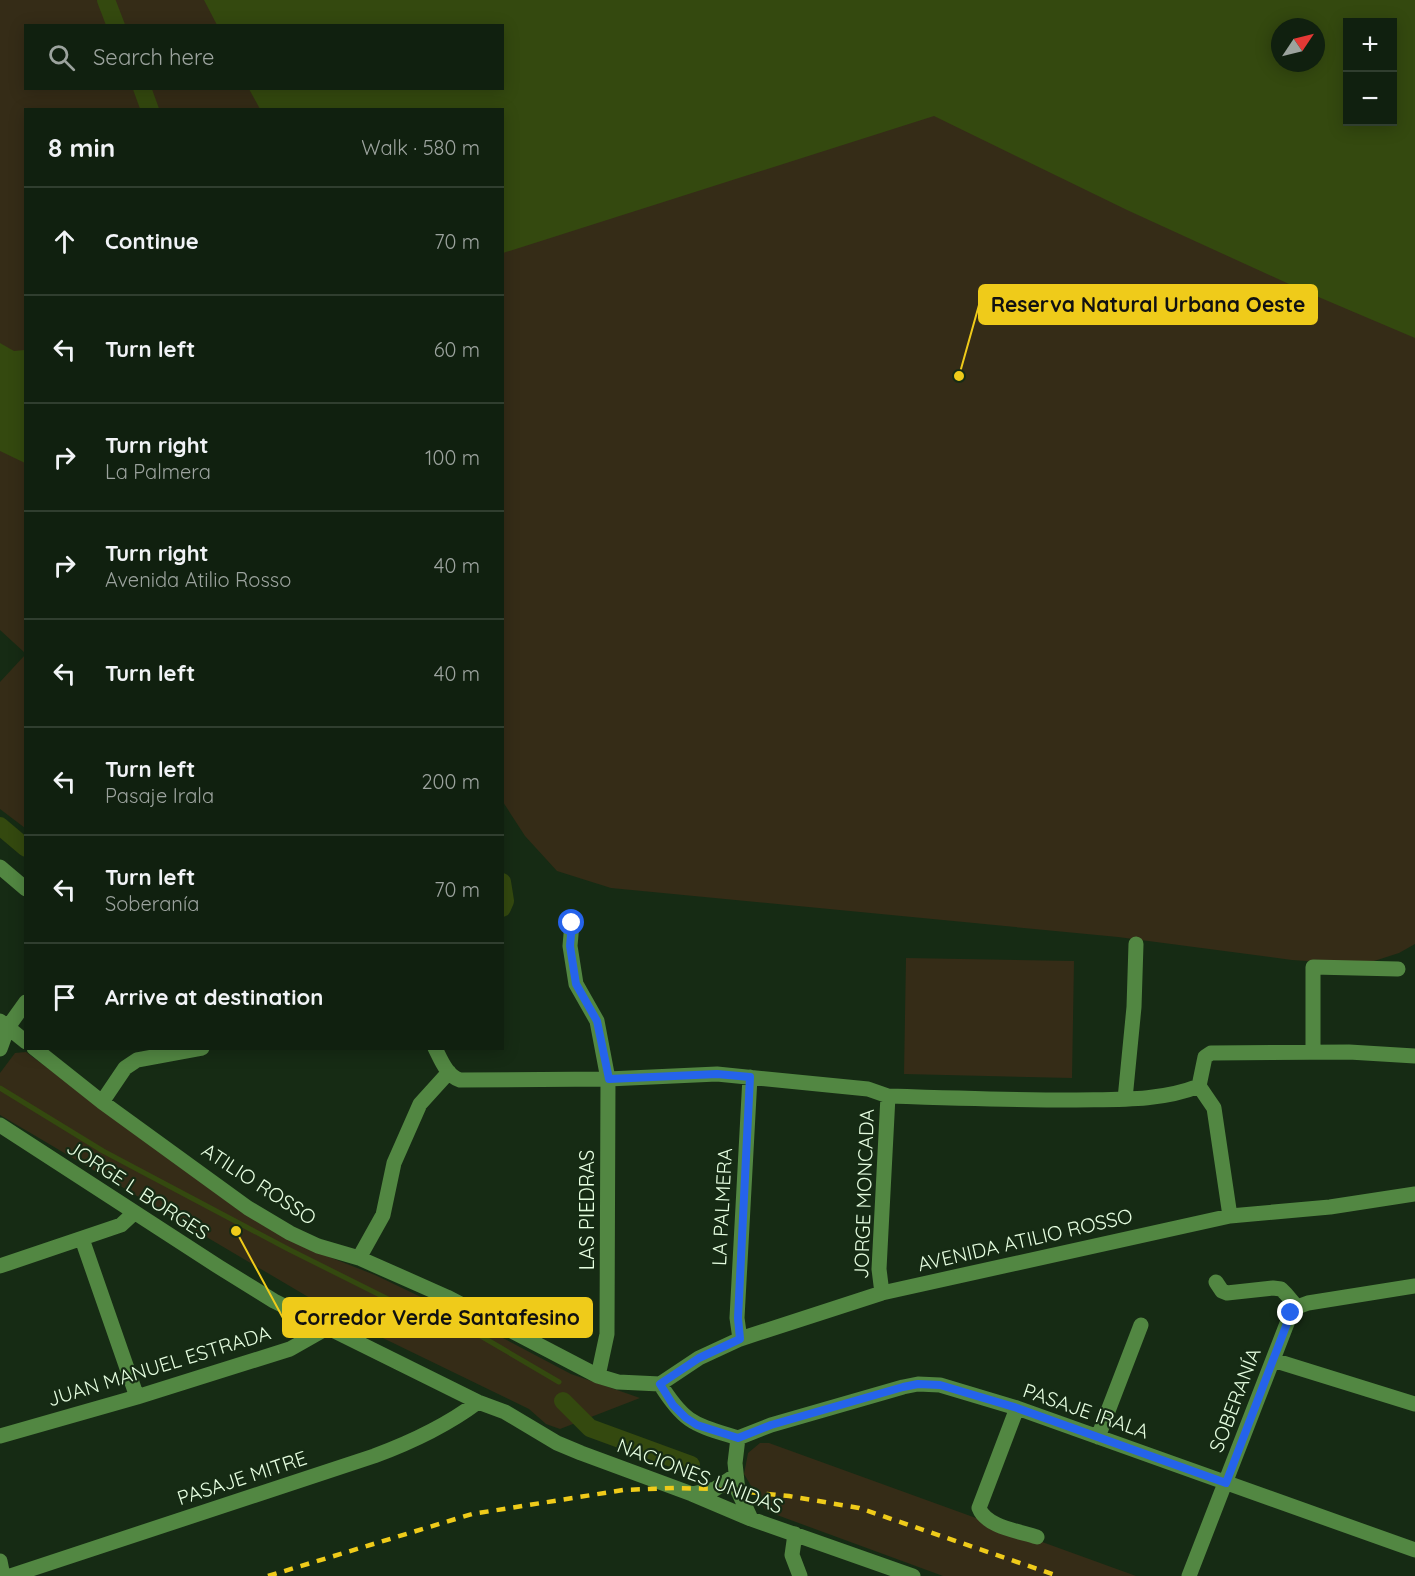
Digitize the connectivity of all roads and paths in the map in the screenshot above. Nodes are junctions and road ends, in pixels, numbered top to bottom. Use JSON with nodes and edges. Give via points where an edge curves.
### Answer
{"nodes":[{"id":1,"x":0,"y":867,"type":"edge"},
{"id":2,"x":24,"y":887,"type":"edge"},
{"id":3,"x":572,"y":923,"type":"dead end"},
{"id":4,"x":1136,"y":944,"type":"dead end"},
{"id":5,"x":1398,"y":969,"type":"dead end"},
{"id":6,"x":24,"y":1004,"type":"edge"},
{"id":7,"x":4,"y":1024,"type":"edge"},
{"id":8,"x":24,"y":1040,"type":"edge"},
{"id":9,"x":0,"y":1049,"type":"edge"},
{"id":10,"x":36,"y":1050,"type":"edge"},
{"id":11,"x":191,"y":1050,"type":"edge"},
{"id":12,"x":436,"y":1050,"type":"edge"},
{"id":13,"x":1313,"y":1051,"type":"junction"},
{"id":14,"x":1415,"y":1056,"type":"edge"},
{"id":15,"x":448,"y":1072,"type":"junction"},
{"id":16,"x":750,"y":1077,"type":"junction"},
{"id":17,"x":609,"y":1079,"type":"junction"},
{"id":18,"x":1199,"y":1086,"type":"junction"},
{"id":19,"x":888,"y":1096,"type":"junction"},
{"id":20,"x":1125,"y":1099,"type":"junction"},
{"id":21,"x":102,"y":1102,"type":"junction"},
{"id":22,"x":0,"y":1125,"type":"edge"},
{"id":23,"x":1415,"y":1194,"type":"edge"},
{"id":24,"x":134,"y":1213,"type":"junction"},
{"id":25,"x":1230,"y":1216,"type":"junction"},
{"id":26,"x":82,"y":1239,"type":"junction"},
{"id":27,"x":359,"y":1258,"type":"junction"},
{"id":28,"x":0,"y":1266,"type":"edge"},
{"id":29,"x":1216,"y":1282,"type":"dead end"},
{"id":30,"x":1415,"y":1286,"type":"edge"},
{"id":31,"x":882,"y":1293,"type":"junction"},
{"id":32,"x":1297,"y":1307,"type":"junction"},
{"id":33,"x":1141,"y":1325,"type":"dead end"},
{"id":34,"x":327,"y":1328,"type":"junction"},
{"id":35,"x":740,"y":1339,"type":"junction"},
{"id":36,"x":1273,"y":1360,"type":"junction"},
{"id":37,"x":598,"y":1376,"type":"junction"},
{"id":38,"x":660,"y":1384,"type":"junction"},
{"id":39,"x":137,"y":1397,"type":"junction"},
{"id":40,"x":478,"y":1402,"type":"junction"},
{"id":41,"x":1415,"y":1404,"type":"edge"},
{"id":42,"x":1017,"y":1408,"type":"junction"},
{"id":43,"x":0,"y":1436,"type":"edge"},
{"id":44,"x":1098,"y":1437,"type":"junction"},
{"id":45,"x":738,"y":1438,"type":"junction"},
{"id":46,"x":736,"y":1475,"type":"junction"},
{"id":47,"x":1226,"y":1483,"type":"junction"},
{"id":48,"x":692,"y":1494,"type":"junction"},
{"id":49,"x":751,"y":1519,"type":"junction"},
{"id":50,"x":795,"y":1534,"type":"junction"},
{"id":51,"x":1036,"y":1537,"type":"dead end"},
{"id":52,"x":1415,"y":1550,"type":"edge"},
{"id":53,"x":0,"y":1561,"type":"edge"},
{"id":54,"x":3,"y":1576,"type":"edge"},
{"id":55,"x":10,"y":1576,"type":"edge"},
{"id":56,"x":800,"y":1576,"type":"edge"},
{"id":57,"x":913,"y":1576,"type":"edge"},
{"id":58,"x":1189,"y":1576,"type":"edge"}],
"edges":[{"from":1,"to":2,"type":"street"},
{"from":3,"to":17,"type":"street","name":"LAS PIEDRAS","via":[[570,946],[576,984],[597,1021]]},
{"from":4,"to":20,"type":"street"},
{"from":5,"to":13,"type":"street","via":[[1313,966]]},
{"from":6,"to":7,"type":"street"},
{"from":7,"to":8,"type":"street"},
{"from":7,"to":9,"type":"street"},
{"from":10,"to":21,"type":"street","name":"ATILIO ROSSO"},
{"from":11,"to":21,"type":"street","via":[[137,1060],[125,1068]]},
{"from":12,"to":15,"type":"street"},
{"from":13,"to":14,"type":"street"},
{"from":13,"to":18,"type":"street","via":[[1211,1053],[1205,1057]]},
{"from":15,"to":17,"type":"street","via":[[460,1080]]},
{"from":15,"to":27,"type":"street","via":[[420,1104],[394,1163],[383,1215]]},
{"from":16,"to":17,"type":"street","via":[[717,1074]]},
{"from":16,"to":19,"type":"street","via":[[868,1089]]},
{"from":16,"to":35,"type":"street","name":"LA PALMERA"},
{"from":17,"to":37,"type":"street","name":"LAS PIEDRAS","via":[[607,1334]]},
{"from":18,"to":20,"type":"street","via":[[1181,1093]]},
{"from":18,"to":25,"type":"street","via":[[1214,1108]]},
{"from":19,"to":20,"type":"street"},
{"from":19,"to":31,"type":"street","name":"JORGE MONCADA","via":[[879,1269]]},
{"from":21,"to":27,"type":"street","name":"ATILIO ROSSO","via":[[270,1221],[318,1246]]},
{"from":22,"to":24,"type":"street","name":"JORGE L BORGES"},
{"from":23,"to":25,"type":"street","name":"AVENIDA ATILIO ROSSO"},
{"from":24,"to":26,"type":"street","via":[[121,1225]]},
{"from":24,"to":34,"type":"street","name":"JORGE L BORGES","via":[[274,1301]]},
{"from":25,"to":31,"type":"street","name":"AVENIDA ATILIO ROSSO"},
{"from":26,"to":28,"type":"street"},
{"from":26,"to":39,"type":"street"},
{"from":27,"to":37,"type":"street","name":"ATILIO ROSSO","via":[[447,1297]]},
{"from":29,"to":32,"type":"street","via":[[1227,1293],[1281,1289]]},
{"from":30,"to":32,"type":"street"},
{"from":31,"to":35,"type":"street","name":"AVENIDA ATILIO ROSSO"},
{"from":32,"to":36,"type":"street","name":"SOBERANÍA"},
{"from":33,"to":44,"type":"street"},
{"from":34,"to":39,"type":"street","name":"JUAN MANUEL ESTRADA","via":[[290,1348]]},
{"from":34,"to":40,"type":"street","name":"JORGE L BORGES"},
{"from":35,"to":38,"type":"street","name":"AVENIDA ATILIO ROSSO","via":[[699,1358]]},
{"from":36,"to":41,"type":"street"},
{"from":36,"to":47,"type":"street","name":"SOBERANÍA"},
{"from":37,"to":38,"type":"street","name":"ATILIO ROSSO","via":[[618,1382]]},
{"from":38,"to":45,"type":"street","via":[[686,1418]]},
{"from":39,"to":43,"type":"street","name":"JUAN MANUEL ESTRADA"},
{"from":40,"to":48,"type":"street","name":"NACIONES UNIDAS","via":[[573,1450]]},
{"from":40,"to":55,"type":"street","name":"PASAJE MITRE","via":[[411,1442],[374,1456]]},
{"from":42,"to":44,"type":"street","name":"PASAJE IRALA"},
{"from":42,"to":45,"type":"street","name":"PASAJE IRALA","via":[[940,1385],[918,1384]]},
{"from":42,"to":51,"type":"street","via":[[979,1508],[988,1521]]},
{"from":44,"to":47,"type":"street","name":"PASAJE IRALA"},
{"from":45,"to":46,"type":"street"},
{"from":46,"to":48,"type":"street","via":[[715,1489]]},
{"from":46,"to":49,"type":"street","via":[[738,1491]]},
{"from":47,"to":52,"type":"street","name":"PASAJE IRALA"},
{"from":47,"to":58,"type":"street","name":"SOBERANÍA"},
{"from":48,"to":49,"type":"street","name":"NACIONES UNIDAS"},
{"from":49,"to":50,"type":"street","name":"NACIONES UNIDAS"},
{"from":50,"to":56,"type":"street","via":[[792,1555]]},
{"from":50,"to":57,"type":"street","name":"NACIONES UNIDAS"},
{"from":53,"to":54,"type":"street"}]}
